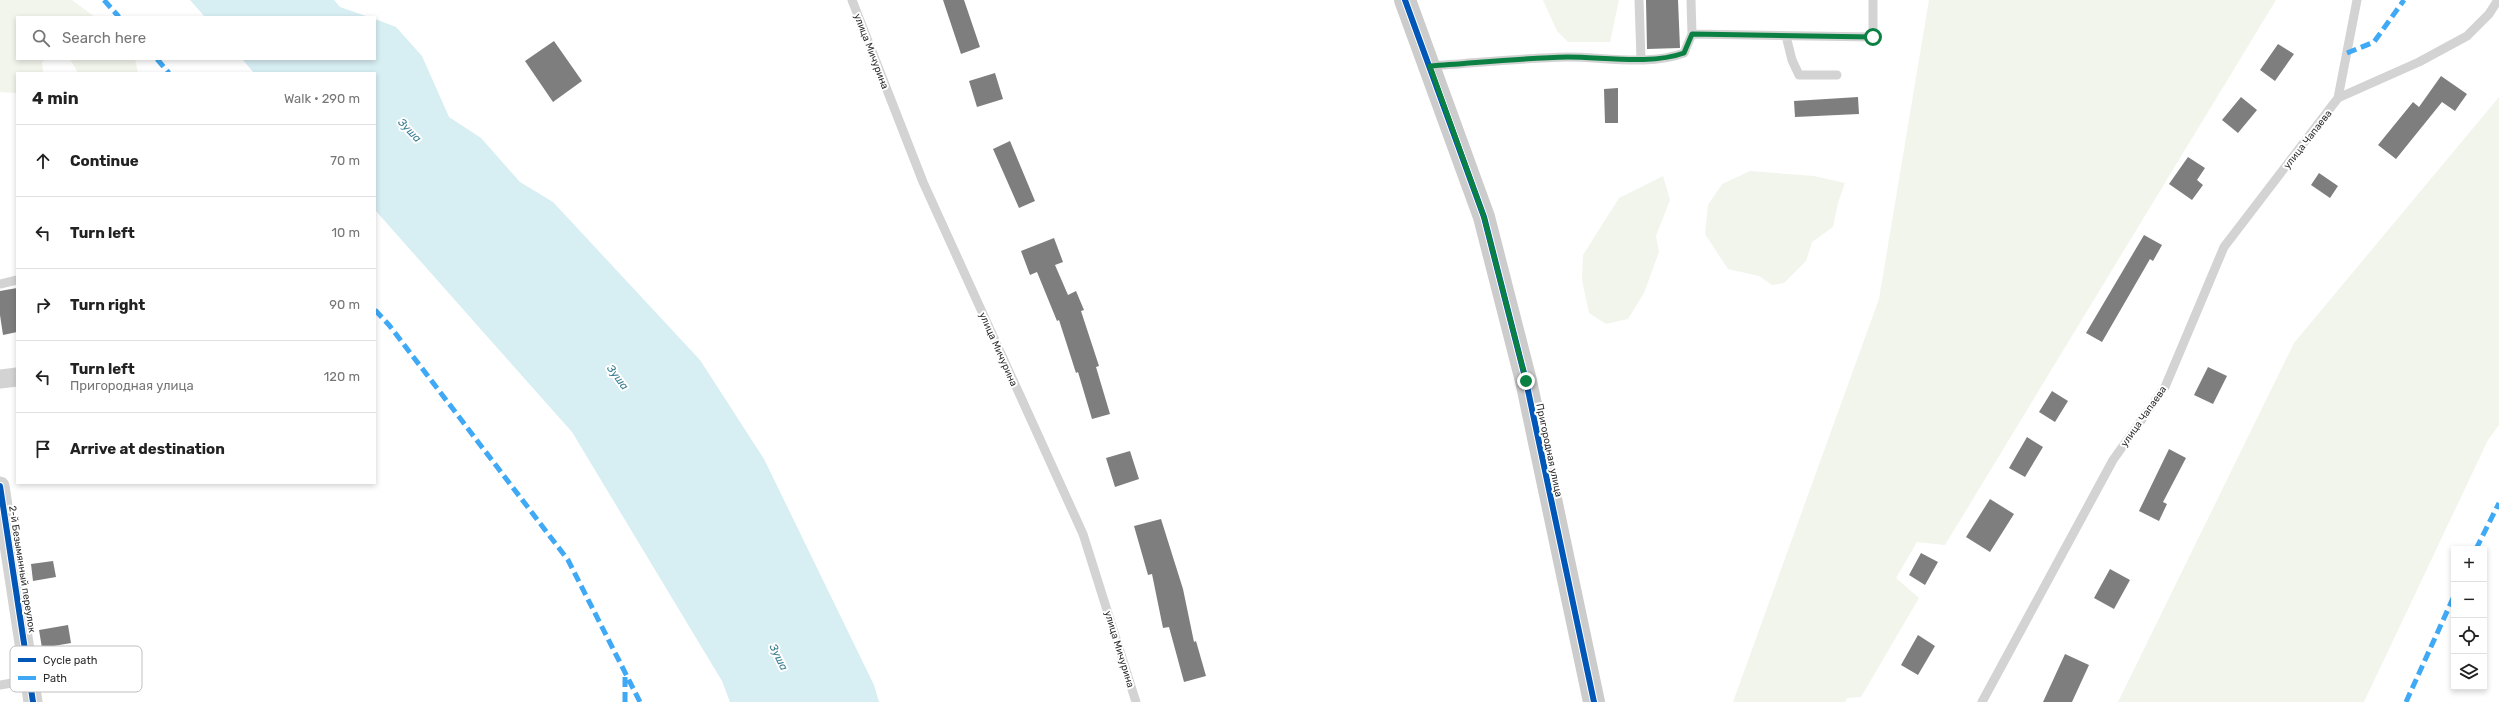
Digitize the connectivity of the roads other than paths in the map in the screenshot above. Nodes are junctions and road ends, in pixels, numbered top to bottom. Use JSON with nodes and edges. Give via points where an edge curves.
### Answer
{"nodes":[{"id":1,"x":852,"y":0,"type":"edge"},
{"id":2,"x":1406,"y":0,"type":"edge"},
{"id":3,"x":1639,"y":0,"type":"edge"},
{"id":4,"x":1691,"y":0,"type":"edge"},
{"id":5,"x":1873,"y":0,"type":"edge"},
{"id":6,"x":2357,"y":0,"type":"edge"},
{"id":7,"x":2498,"y":0,"type":"edge"},
{"id":8,"x":1692,"y":34,"type":"junction"},
{"id":9,"x":1786,"y":36,"type":"junction"},
{"id":10,"x":1641,"y":59,"type":"junction"},
{"id":11,"x":1430,"y":66,"type":"junction"},
{"id":12,"x":1837,"y":75,"type":"dead end"},
{"id":13,"x":2338,"y":98,"type":"junction"},
{"id":14,"x":16,"y":280,"type":"edge"},
{"id":15,"x":0,"y":284,"type":"edge"},
{"id":16,"x":16,"y":377,"type":"edge"},
{"id":17,"x":0,"y":380,"type":"edge"},
{"id":18,"x":0,"y":486,"type":"edge"},
{"id":19,"x":24,"y":646,"type":"edge"},
{"id":20,"x":10,"y":684,"type":"edge"},
{"id":21,"x":0,"y":686,"type":"edge"},
{"id":22,"x":31,"y":692,"type":"edge"},
{"id":23,"x":33,"y":702,"type":"edge"},
{"id":24,"x":1136,"y":702,"type":"edge"},
{"id":25,"x":1594,"y":702,"type":"edge"},
{"id":26,"x":1982,"y":702,"type":"edge"}],
"edges":[{"from":1,"to":24,"type":"lane","name":"улица Мичурина","via":[[923,182],[1083,534]]},
{"from":2,"to":11,"type":"street","name":"Пригородная улица"},
{"from":3,"to":10,"type":"lane"},
{"from":4,"to":8,"type":"lane"},
{"from":5,"to":9,"type":"lane","via":[[1873,37]]},
{"from":6,"to":13,"type":"lane","name":"улица Чапаева"},
{"from":7,"to":13,"type":"lane","name":"улица Чапаева","via":[[2489,14],[2467,36],[2419,62]]},
{"from":8,"to":9,"type":"lane"},
{"from":8,"to":10,"type":"lane","via":[[1684,53]]},
{"from":9,"to":12,"type":"lane","via":[[1799,75]]},
{"from":10,"to":11,"type":"lane","via":[[1567,57]]},
{"from":11,"to":25,"type":"street","name":"Пригородная улица","via":[[1484,217],[1526,381]]},
{"from":13,"to":26,"type":"lane","name":"улица Чапаева","via":[[2224,247],[2165,387],[2113,460]]},
{"from":14,"to":15,"type":"lane"},
{"from":16,"to":17,"type":"street"},
{"from":18,"to":19,"type":"street","name":"2-й Безымянный переулок"},
{"from":20,"to":21,"type":"lane"},
{"from":22,"to":23,"type":"street","name":"2-й Безымянный переулок"}]}
